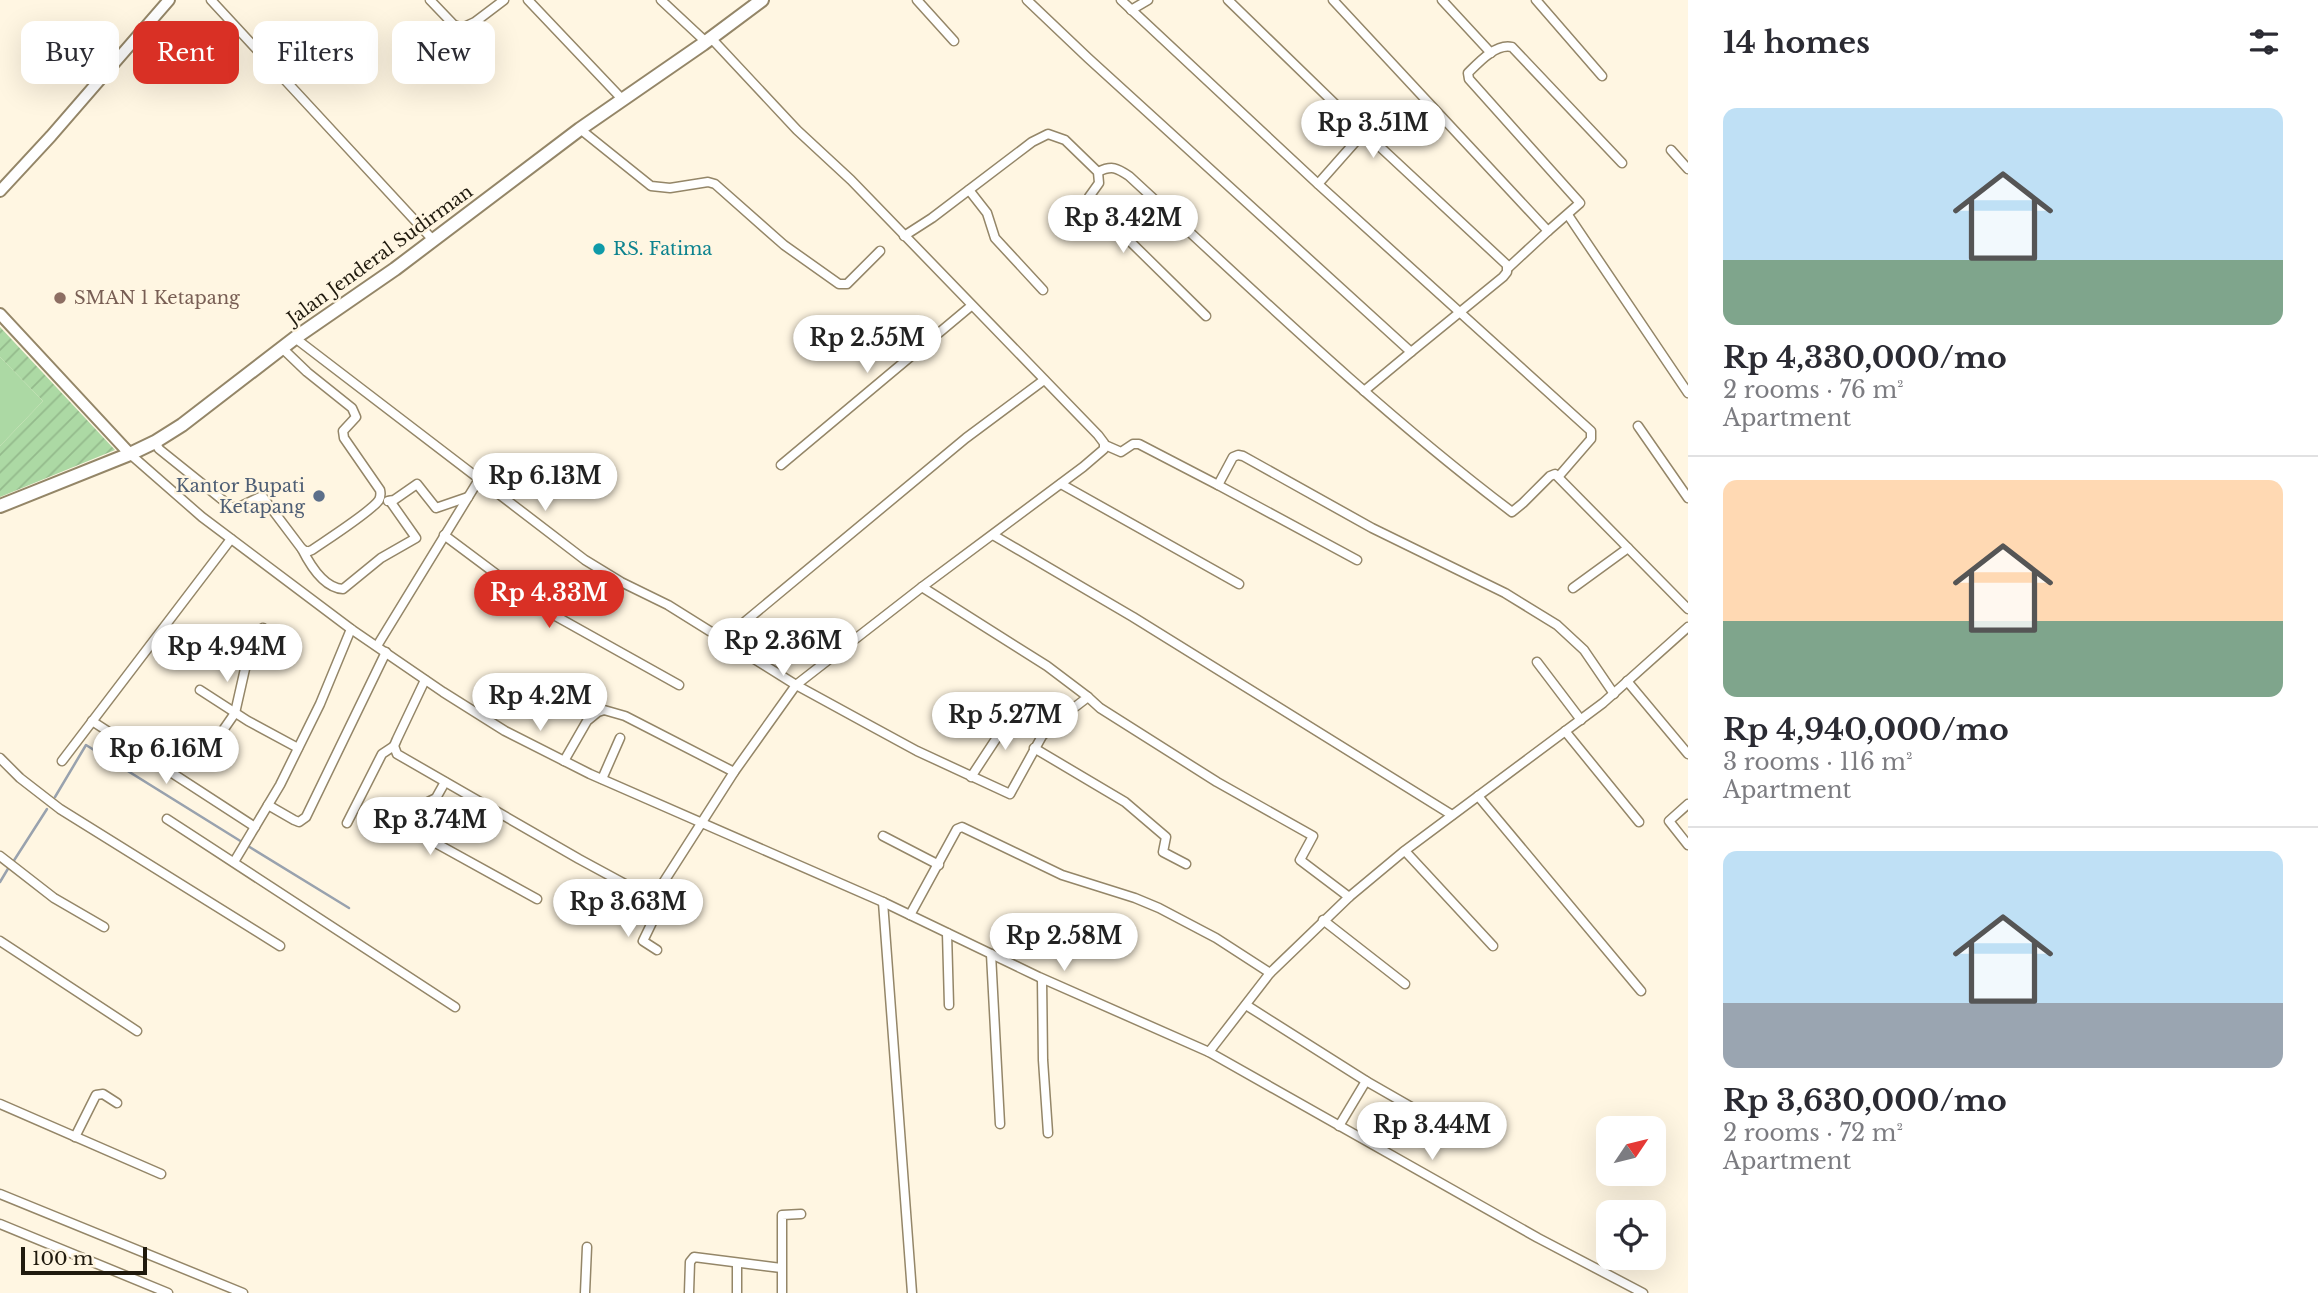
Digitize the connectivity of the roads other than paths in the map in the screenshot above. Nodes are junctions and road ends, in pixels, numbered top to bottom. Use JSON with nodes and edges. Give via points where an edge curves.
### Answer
{"nodes":[{"id":1,"x":169,"y":0,"type":"edge"},
{"id":2,"x":211,"y":0,"type":"edge"},
{"id":3,"x":430,"y":0,"type":"edge"},
{"id":4,"x":504,"y":0,"type":"edge"},
{"id":5,"x":528,"y":0,"type":"edge"},
{"id":6,"x":661,"y":0,"type":"edge"},
{"id":7,"x":762,"y":0,"type":"edge"},
{"id":8,"x":917,"y":0,"type":"edge"},
{"id":9,"x":1027,"y":0,"type":"edge"},
{"id":10,"x":1121,"y":0,"type":"edge"},
{"id":11,"x":1148,"y":0,"type":"edge"},
{"id":12,"x":1228,"y":0,"type":"edge"},
{"id":13,"x":1333,"y":0,"type":"edge"},
{"id":14,"x":1441,"y":0,"type":"edge"},
{"id":15,"x":1536,"y":0,"type":"edge"},
{"id":16,"x":1131,"y":10,"type":"junction"},
{"id":17,"x":708,"y":40,"type":"junction"},
{"id":18,"x":954,"y":41,"type":"dead end"},
{"id":19,"x":1491,"y":53,"type":"junction"},
{"id":20,"x":1602,"y":76,"type":"dead end"},
{"id":21,"x":622,"y":99,"type":"junction"},
{"id":22,"x":580,"y":129,"type":"junction"},
{"id":23,"x":1364,"y":132,"type":"junction"},
{"id":24,"x":1671,"y":150,"type":"dead end"},
{"id":25,"x":1622,"y":163,"type":"dead end"},
{"id":26,"x":1688,"y":169,"type":"edge"},
{"id":27,"x":1098,"y":172,"type":"junction"},
{"id":28,"x":1318,"y":184,"type":"junction"},
{"id":29,"x":969,"y":190,"type":"junction"},
{"id":30,"x":0,"y":191,"type":"edge"},
{"id":31,"x":1568,"y":215,"type":"junction"},
{"id":32,"x":1548,"y":231,"type":"junction"},
{"id":33,"x":904,"y":236,"type":"junction"},
{"id":34,"x":433,"y":240,"type":"junction"},
{"id":35,"x":880,"y":251,"type":"dead end"},
{"id":36,"x":1508,"y":268,"type":"junction"},
{"id":37,"x":1043,"y":290,"type":"dead end"},
{"id":38,"x":971,"y":306,"type":"junction"},
{"id":39,"x":1461,"y":312,"type":"junction"},
{"id":40,"x":0,"y":314,"type":"edge"},
{"id":41,"x":1206,"y":316,"type":"dead end"},
{"id":42,"x":295,"y":338,"type":"junction"},
{"id":43,"x":282,"y":348,"type":"junction"},
{"id":44,"x":1411,"y":352,"type":"junction"},
{"id":45,"x":1044,"y":380,"type":"junction"},
{"id":46,"x":1364,"y":391,"type":"junction"},
{"id":47,"x":1688,"y":393,"type":"edge"},
{"id":48,"x":1638,"y":426,"type":"dead end"},
{"id":49,"x":155,"y":442,"type":"junction"},
{"id":50,"x":1105,"y":445,"type":"junction"},
{"id":51,"x":130,"y":454,"type":"junction"},
{"id":52,"x":781,"y":465,"type":"dead end"},
{"id":53,"x":1559,"y":476,"type":"junction"},
{"id":54,"x":478,"y":481,"type":"junction"},
{"id":55,"x":1060,"y":484,"type":"junction"},
{"id":56,"x":1218,"y":485,"type":"junction"},
{"id":57,"x":468,"y":497,"type":"junction"},
{"id":58,"x":1688,"y":498,"type":"edge"},
{"id":59,"x":390,"y":501,"type":"junction"},
{"id":60,"x":378,"y":502,"type":"junction"},
{"id":61,"x":0,"y":506,"type":"edge"},
{"id":62,"x":444,"y":535,"type":"junction"},
{"id":63,"x":993,"y":535,"type":"junction"},
{"id":64,"x":231,"y":539,"type":"junction"},
{"id":65,"x":1628,"y":548,"type":"junction"},
{"id":66,"x":302,"y":549,"type":"junction"},
{"id":67,"x":1357,"y":560,"type":"dead end"},
{"id":68,"x":1239,"y":584,"type":"dead end"},
{"id":69,"x":922,"y":587,"type":"junction"},
{"id":70,"x":1573,"y":588,"type":"dead end"},
{"id":71,"x":1688,"y":609,"type":"edge"},
{"id":72,"x":1688,"y":627,"type":"edge"},
{"id":73,"x":263,"y":628,"type":"dead end"},
{"id":74,"x":351,"y":629,"type":"junction"},
{"id":75,"x":724,"y":639,"type":"junction"},
{"id":76,"x":377,"y":646,"type":"junction"},
{"id":77,"x":386,"y":652,"type":"junction"},
{"id":78,"x":1537,"y":662,"type":"dead end"},
{"id":79,"x":425,"y":680,"type":"junction"},
{"id":80,"x":1627,"y":681,"type":"junction"},
{"id":81,"x":679,"y":685,"type":"dead end"},
{"id":82,"x":796,"y":685,"type":"junction"},
{"id":83,"x":200,"y":690,"type":"dead end"},
{"id":84,"x":1614,"y":694,"type":"junction"},
{"id":85,"x":1088,"y":697,"type":"junction"},
{"id":86,"x":1015,"y":710,"type":"dead end"},
{"id":87,"x":235,"y":713,"type":"junction"},
{"id":88,"x":1581,"y":720,"type":"junction"},
{"id":89,"x":92,"y":721,"type":"junction"},
{"id":90,"x":1565,"y":731,"type":"junction"},
{"id":91,"x":620,"y":738,"type":"dead end"},
{"id":92,"x":394,"y":746,"type":"junction"},
{"id":93,"x":298,"y":748,"type":"junction"},
{"id":94,"x":1034,"y":748,"type":"junction"},
{"id":95,"x":208,"y":752,"type":"dead end"},
{"id":96,"x":1688,"y":754,"type":"edge"},
{"id":97,"x":0,"y":758,"type":"edge"},
{"id":98,"x":62,"y":761,"type":"dead end"},
{"id":99,"x":564,"y":761,"type":"junction"},
{"id":100,"x":734,"y":772,"type":"junction"},
{"id":101,"x":971,"y":777,"type":"junction"},
{"id":102,"x":602,"y":779,"type":"junction"},
{"id":103,"x":444,"y":782,"type":"junction"},
{"id":104,"x":1478,"y":796,"type":"junction"},
{"id":105,"x":1688,"y":804,"type":"edge"},
{"id":106,"x":268,"y":805,"type":"junction"},
{"id":107,"x":1452,"y":815,"type":"junction"},
{"id":108,"x":167,"y":819,"type":"dead end"},
{"id":109,"x":702,"y":822,"type":"junction"},
{"id":110,"x":1639,"y":822,"type":"dead end"},
{"id":111,"x":347,"y":824,"type":"dead end"},
{"id":112,"x":255,"y":827,"type":"junction"},
{"id":113,"x":883,"y":836,"type":"dead end"},
{"id":114,"x":1688,"y":845,"type":"edge"},
{"id":115,"x":1405,"y":851,"type":"junction"},
{"id":116,"x":0,"y":856,"type":"edge"},
{"id":117,"x":234,"y":862,"type":"junction"},
{"id":118,"x":939,"y":864,"type":"junction"},
{"id":119,"x":1186,"y":864,"type":"dead end"},
{"id":120,"x":1349,"y":897,"type":"junction"},
{"id":121,"x":651,"y":898,"type":"junction"},
{"id":122,"x":537,"y":900,"type":"dead end"},
{"id":123,"x":883,"y":902,"type":"junction"},
{"id":124,"x":910,"y":915,"type":"junction"},
{"id":125,"x":1323,"y":920,"type":"junction"},
{"id":126,"x":104,"y":927,"type":"dead end"},
{"id":127,"x":947,"y":933,"type":"junction"},
{"id":128,"x":0,"y":941,"type":"edge"},
{"id":129,"x":279,"y":946,"type":"dead end"},
{"id":130,"x":1493,"y":946,"type":"dead end"},
{"id":131,"x":657,"y":950,"type":"dead end"},
{"id":132,"x":991,"y":954,"type":"junction"},
{"id":133,"x":1270,"y":973,"type":"junction"},
{"id":134,"x":1042,"y":979,"type":"junction"},
{"id":135,"x":1405,"y":984,"type":"dead end"},
{"id":136,"x":1641,"y":991,"type":"dead end"},
{"id":137,"x":949,"y":1005,"type":"dead end"},
{"id":138,"x":1246,"y":1005,"type":"junction"},
{"id":139,"x":455,"y":1007,"type":"dead end"},
{"id":140,"x":137,"y":1031,"type":"dead end"},
{"id":141,"x":1209,"y":1052,"type":"junction"},
{"id":142,"x":1366,"y":1081,"type":"junction"},
{"id":143,"x":117,"y":1103,"type":"dead end"},
{"id":144,"x":0,"y":1104,"type":"edge"},
{"id":145,"x":1000,"y":1124,"type":"dead end"},
{"id":146,"x":1441,"y":1124,"type":"dead end"},
{"id":147,"x":1339,"y":1126,"type":"junction"},
{"id":148,"x":1048,"y":1133,"type":"dead end"},
{"id":149,"x":75,"y":1137,"type":"junction"},
{"id":150,"x":160,"y":1174,"type":"dead end"},
{"id":151,"x":0,"y":1194,"type":"edge"},
{"id":152,"x":801,"y":1214,"type":"dead end"},
{"id":153,"x":0,"y":1224,"type":"edge"},
{"id":154,"x":587,"y":1247,"type":"dead end"},
{"id":155,"x":737,"y":1263,"type":"junction"},
{"id":156,"x":781,"y":1268,"type":"junction"},
{"id":157,"x":168,"y":1293,"type":"edge"},
{"id":158,"x":243,"y":1293,"type":"edge"},
{"id":159,"x":585,"y":1293,"type":"edge"},
{"id":160,"x":689,"y":1293,"type":"edge"},
{"id":161,"x":737,"y":1293,"type":"edge"},
{"id":162,"x":782,"y":1293,"type":"edge"},
{"id":163,"x":912,"y":1293,"type":"edge"},
{"id":164,"x":1643,"y":1293,"type":"edge"}],
"edges":[{"from":1,"to":30,"type":"street"},
{"from":2,"to":34,"type":"street"},
{"from":3,"to":4,"type":"street","via":[[462,28]]},
{"from":5,"to":21,"type":"street"},
{"from":6,"to":17,"type":"street"},
{"from":7,"to":17,"type":"main road","name":"Jalan Jenderal Sudirman"},
{"from":8,"to":18,"type":"street"},
{"from":9,"to":44,"type":"street"},
{"from":10,"to":16,"type":"street"},
{"from":11,"to":16,"type":"street"},
{"from":12,"to":23,"type":"street"},
{"from":13,"to":32,"type":"street"},
{"from":14,"to":19,"type":"street"},
{"from":15,"to":20,"type":"street"},
{"from":16,"to":28,"type":"street"},
{"from":17,"to":21,"type":"main road","name":"Jalan Jenderal Sudirman"},
{"from":17,"to":33,"type":"street"},
{"from":19,"to":25,"type":"street","via":[[1511,47]]},
{"from":19,"to":31,"type":"street","via":[[1468,76],[1580,202]]},
{"from":21,"to":22,"type":"main road","name":"Jalan Jenderal Sudirman"},
{"from":22,"to":34,"type":"main road","name":"Jalan Jenderal Sudirman"},
{"from":22,"to":35,"type":"street","via":[[651,186],[715,184],[784,245],[839,284],[847,284]]},
{"from":23,"to":28,"type":"street"},
{"from":23,"to":36,"type":"street"},
{"from":24,"to":26,"type":"street"},
{"from":27,"to":29,"type":"street","via":[[1065,139],[1043,135]]},
{"from":27,"to":41,"type":"street","via":[[1100,181],[1090,201]]},
{"from":27,"to":46,"type":"street","via":[[1115,167],[1129,176]]},
{"from":28,"to":39,"type":"street"},
{"from":29,"to":33,"type":"street"},
{"from":29,"to":37,"type":"street","via":[[987,213],[995,238]]},
{"from":31,"to":32,"type":"street"},
{"from":31,"to":47,"type":"street"},
{"from":32,"to":36,"type":"street"},
{"from":33,"to":38,"type":"street"},
{"from":34,"to":42,"type":"main road","name":"Jalan Jenderal Sudirman"},
{"from":36,"to":39,"type":"street"},
{"from":38,"to":45,"type":"street"},
{"from":38,"to":52,"type":"street"},
{"from":39,"to":44,"type":"street"},
{"from":39,"to":53,"type":"street","via":[[1591,431],[1591,439]]},
{"from":40,"to":51,"type":"street"},
{"from":42,"to":43,"type":"main road","name":"Jalan Jenderal Sudirman"},
{"from":42,"to":54,"type":"street"},
{"from":43,"to":49,"type":"main road","name":"Jalan Jenderal Sudirman"},
{"from":43,"to":60,"type":"street","via":[[352,408],[356,417],[343,431],[344,438],[380,490]]},
{"from":44,"to":46,"type":"street"},
{"from":45,"to":50,"type":"street"},
{"from":45,"to":75,"type":"street","via":[[966,438]]},
{"from":46,"to":53,"type":"street","via":[[1513,512],[1552,474]]},
{"from":48,"to":58,"type":"street"},
{"from":49,"to":51,"type":"main road","name":"Jalan Jenderal Sudirman"},
{"from":49,"to":66,"type":"street","via":[[230,506],[237,508],[262,496]]},
{"from":50,"to":55,"type":"street","via":[[1099,455]]},
{"from":50,"to":56,"type":"street","via":[[1121,452],[1139,443]]},
{"from":51,"to":61,"type":"main road","name":"Jalan Jenderal Sudirman"},
{"from":51,"to":64,"type":"street"},
{"from":53,"to":65,"type":"street"},
{"from":54,"to":57,"type":"street"},
{"from":54,"to":75,"type":"street","via":[[584,560]]},
{"from":55,"to":63,"type":"street"},
{"from":55,"to":68,"type":"street"},
{"from":56,"to":67,"type":"street"},
{"from":56,"to":84,"type":"street","via":[[1233,457],[1243,456],[1372,528],[1505,593],[1566,632]]},
{"from":57,"to":59,"type":"street","via":[[436,508],[417,484]]},
{"from":57,"to":62,"type":"street"},
{"from":59,"to":60,"type":"street"},
{"from":59,"to":66,"type":"street","via":[[416,538],[381,558],[343,589],[319,576]]},
{"from":60,"to":66,"type":"street","via":[[312,550]]},
{"from":62,"to":76,"type":"street"},
{"from":62,"to":81,"type":"street","via":[[542,609]]},
{"from":63,"to":69,"type":"street"},
{"from":63,"to":107,"type":"street"},
{"from":64,"to":74,"type":"street"},
{"from":64,"to":89,"type":"street"},
{"from":65,"to":70,"type":"street"},
{"from":65,"to":71,"type":"street"},
{"from":69,"to":82,"type":"street"},
{"from":69,"to":85,"type":"street"},
{"from":72,"to":80,"type":"street"},
{"from":73,"to":87,"type":"street","via":[[249,654]]},
{"from":74,"to":76,"type":"street"},
{"from":74,"to":93,"type":"street"},
{"from":75,"to":82,"type":"street"},
{"from":76,"to":77,"type":"street"},
{"from":77,"to":79,"type":"street"},
{"from":77,"to":106,"type":"street","via":[[306,817],[299,822]]},
{"from":78,"to":88,"type":"street"},
{"from":79,"to":92,"type":"street"},
{"from":79,"to":99,"type":"street"},
{"from":80,"to":84,"type":"street"},
{"from":80,"to":96,"type":"street"},
{"from":82,"to":100,"type":"street"},
{"from":82,"to":101,"type":"street"},
{"from":83,"to":87,"type":"street"},
{"from":84,"to":88,"type":"street"},
{"from":85,"to":94,"type":"street","via":[[1051,726]]},
{"from":85,"to":120,"type":"street","via":[[1217,782],[1313,836],[1300,860]]},
{"from":86,"to":101,"type":"street"},
{"from":87,"to":93,"type":"street"},
{"from":87,"to":95,"type":"street"},
{"from":88,"to":90,"type":"street"},
{"from":89,"to":98,"type":"street"},
{"from":89,"to":112,"type":"street"},
{"from":90,"to":104,"type":"street"},
{"from":90,"to":110,"type":"street"},
{"from":91,"to":102,"type":"street"},
{"from":92,"to":103,"type":"street","via":[[399,756]]},
{"from":92,"to":111,"type":"street","via":[[382,754]]},
{"from":93,"to":106,"type":"street"},
{"from":94,"to":101,"type":"street","via":[[1009,794]]},
{"from":94,"to":119,"type":"street","via":[[1132,807],[1166,837],[1163,852]]},
{"from":97,"to":129,"type":"street","via":[[60,809]]},
{"from":99,"to":100,"type":"street","via":[[587,721],[604,710],[625,716]]},
{"from":99,"to":102,"type":"street"},
{"from":100,"to":109,"type":"street"},
{"from":102,"to":109,"type":"street"},
{"from":103,"to":121,"type":"street"},
{"from":103,"to":122,"type":"street","via":[[435,799],[424,804],[412,830]]},
{"from":104,"to":107,"type":"street"},
{"from":104,"to":136,"type":"street"},
{"from":105,"to":114,"type":"street","via":[[1669,821]]},
{"from":106,"to":112,"type":"street"},
{"from":107,"to":115,"type":"street"},
{"from":108,"to":117,"type":"street"},
{"from":109,"to":121,"type":"street"},
{"from":109,"to":123,"type":"street"},
{"from":112,"to":117,"type":"street"},
{"from":113,"to":118,"type":"street"},
{"from":115,"to":120,"type":"street"},
{"from":115,"to":130,"type":"street"},
{"from":116,"to":126,"type":"street","via":[[54,898]]},
{"from":117,"to":139,"type":"street"},
{"from":118,"to":124,"type":"street"},
{"from":118,"to":133,"type":"street","via":[[962,827],[1062,876],[1158,908]]},
{"from":120,"to":125,"type":"street"},
{"from":121,"to":131,"type":"street","via":[[659,910],[643,941]]},
{"from":123,"to":124,"type":"street"},
{"from":123,"to":163,"type":"street"},
{"from":124,"to":127,"type":"street"},
{"from":125,"to":133,"type":"street"},
{"from":125,"to":135,"type":"street"},
{"from":127,"to":132,"type":"street"},
{"from":127,"to":137,"type":"street"},
{"from":128,"to":140,"type":"street"},
{"from":132,"to":134,"type":"street"},
{"from":132,"to":145,"type":"street"},
{"from":133,"to":138,"type":"street"},
{"from":134,"to":141,"type":"street"},
{"from":134,"to":148,"type":"street"},
{"from":138,"to":141,"type":"street"},
{"from":138,"to":142,"type":"street"},
{"from":141,"to":147,"type":"street"},
{"from":142,"to":146,"type":"street"},
{"from":142,"to":147,"type":"street"},
{"from":143,"to":149,"type":"street","via":[[96,1095]]},
{"from":144,"to":149,"type":"street"},
{"from":147,"to":164,"type":"street"},
{"from":149,"to":150,"type":"street"},
{"from":151,"to":158,"type":"street"},
{"from":152,"to":156,"type":"street","via":[[782,1215]]},
{"from":153,"to":157,"type":"street"},
{"from":154,"to":159,"type":"street"},
{"from":155,"to":156,"type":"street"},
{"from":155,"to":160,"type":"street","via":[[692,1258]]},
{"from":155,"to":161,"type":"street"},
{"from":156,"to":162,"type":"street"}]}
